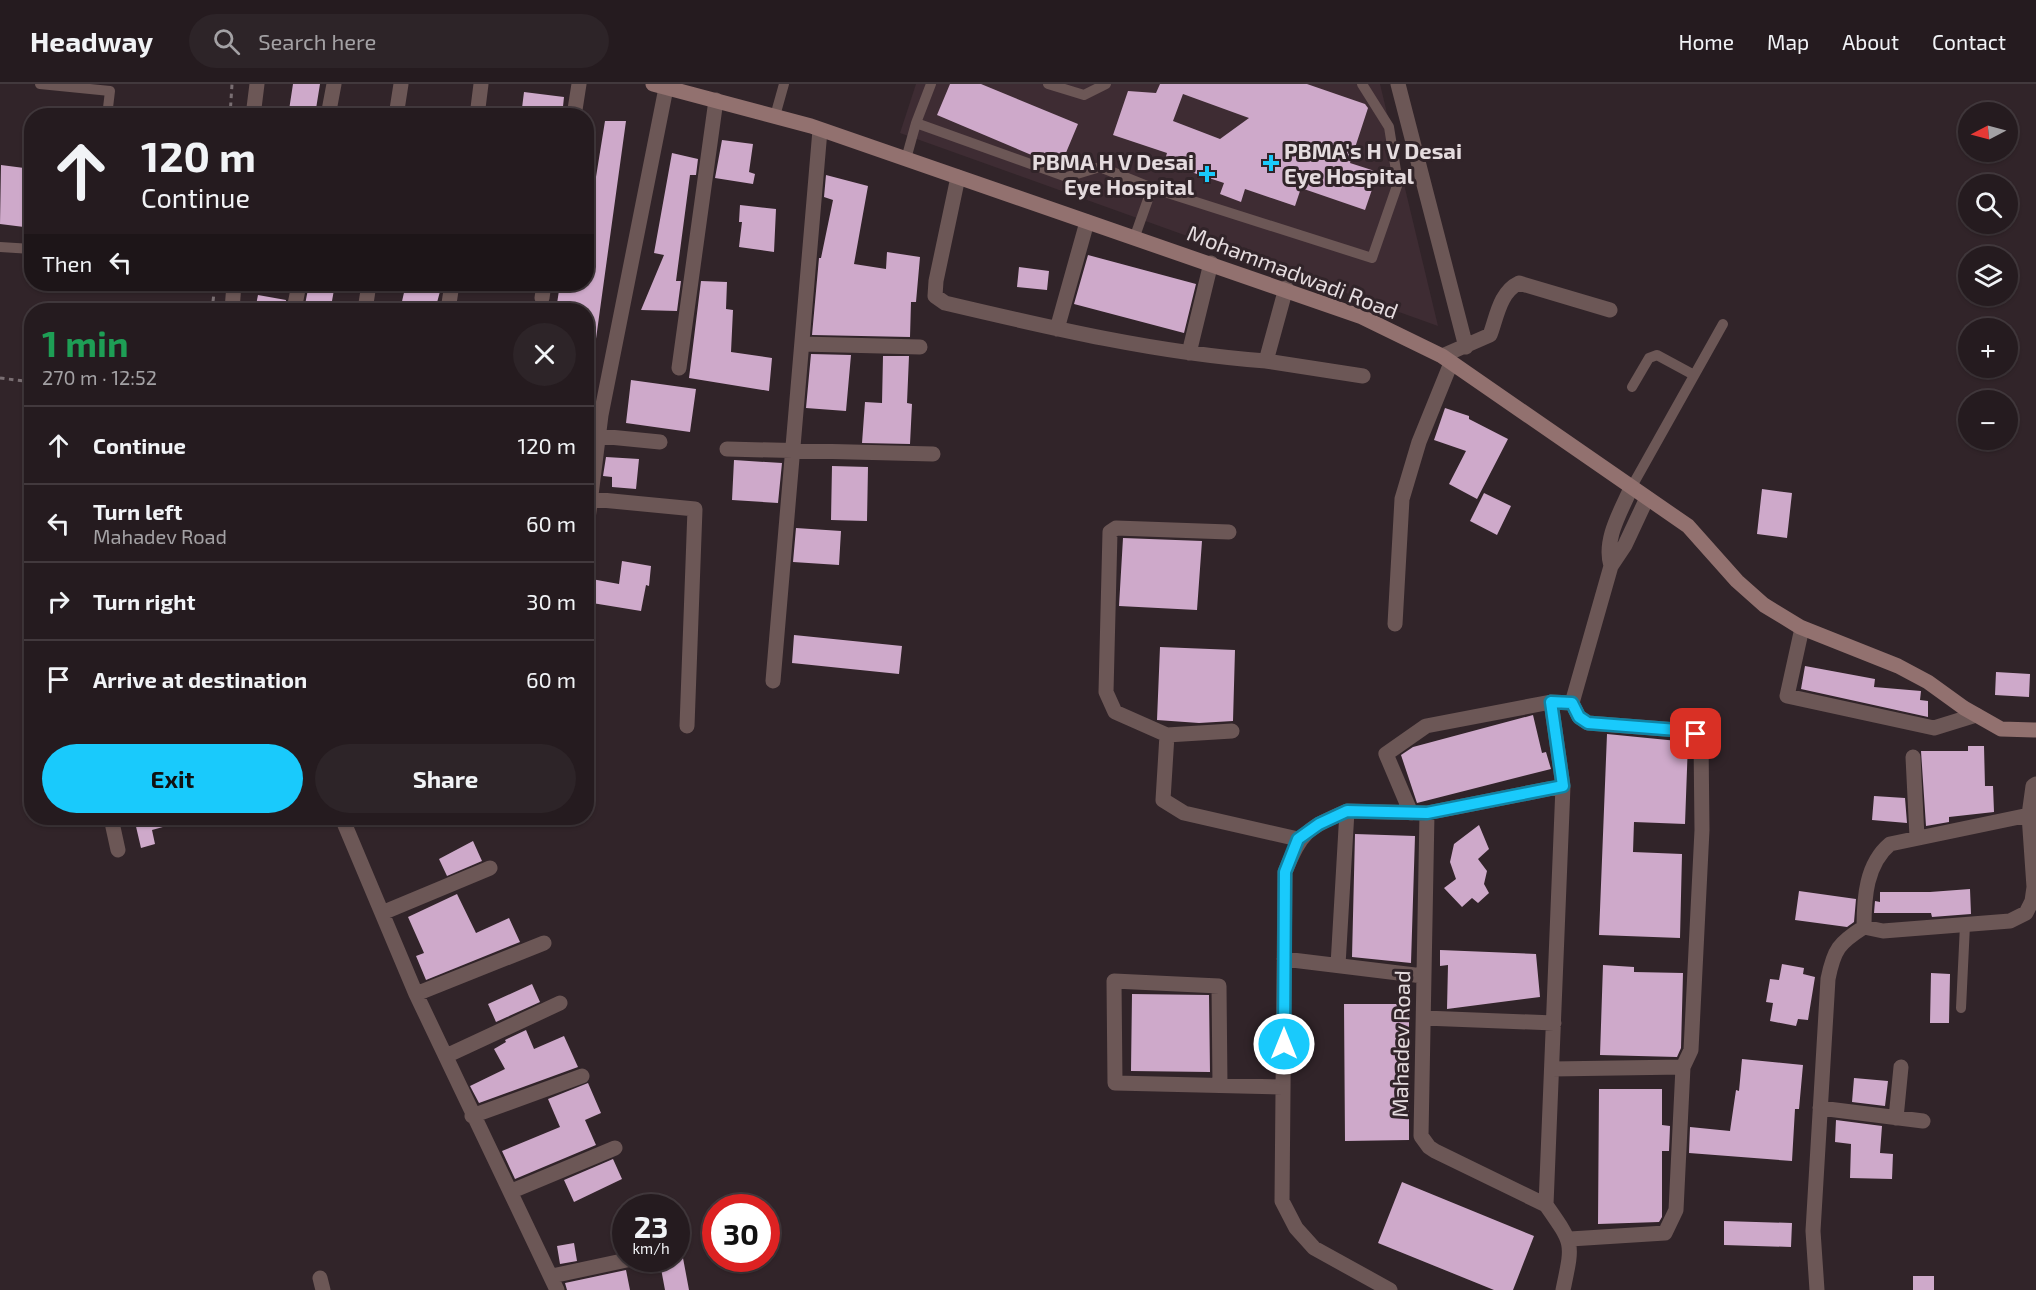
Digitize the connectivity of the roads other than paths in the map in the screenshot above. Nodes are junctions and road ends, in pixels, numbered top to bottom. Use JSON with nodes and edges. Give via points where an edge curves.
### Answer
{"nodes":[{"id":1,"x":45,"y":84,"type":"edge"},
{"id":2,"x":257,"y":84,"type":"edge"},
{"id":3,"x":334,"y":84,"type":"edge"},
{"id":4,"x":401,"y":84,"type":"edge"},
{"id":5,"x":481,"y":84,"type":"edge"},
{"id":6,"x":579,"y":84,"type":"edge"},
{"id":7,"x":783,"y":84,"type":"edge"},
{"id":8,"x":931,"y":84,"type":"edge"},
{"id":9,"x":1048,"y":84,"type":"edge"},
{"id":10,"x":1106,"y":84,"type":"edge"},
{"id":11,"x":1362,"y":84,"type":"edge"},
{"id":12,"x":1398,"y":84,"type":"edge"},
{"id":13,"x":660,"y":86,"type":"edge"},
{"id":14,"x":716,"y":100,"type":"junction"},
{"id":15,"x":108,"y":108,"type":"edge"},
{"id":16,"x":254,"y":108,"type":"edge"},
{"id":17,"x":330,"y":108,"type":"edge"},
{"id":18,"x":397,"y":108,"type":"edge"},
{"id":19,"x":478,"y":108,"type":"edge"},
{"id":20,"x":575,"y":108,"type":"edge"},
{"id":21,"x":775,"y":116,"type":"junction"},
{"id":22,"x":916,"y":123,"type":"junction"},
{"id":23,"x":820,"y":130,"type":"junction"},
{"id":24,"x":906,"y":159,"type":"junction"},
{"id":25,"x":958,"y":177,"type":"junction"},
{"id":26,"x":1152,"y":188,"type":"junction"},
{"id":27,"x":1087,"y":222,"type":"junction"},
{"id":28,"x":1135,"y":236,"type":"junction"},
{"id":29,"x":0,"y":247,"type":"edge"},
{"id":30,"x":24,"y":248,"type":"edge"},
{"id":31,"x":1211,"y":263,"type":"junction"},
{"id":32,"x":1286,"y":288,"type":"junction"},
{"id":33,"x":1610,"y":310,"type":"dead end"},
{"id":34,"x":1723,"y":324,"type":"dead end"},
{"id":35,"x":1057,"y":329,"type":"junction"},
{"id":36,"x":802,"y":344,"type":"junction"},
{"id":37,"x":920,"y":346,"type":"dead end"},
{"id":38,"x":1466,"y":347,"type":"junction"},
{"id":39,"x":1189,"y":353,"type":"junction"},
{"id":40,"x":1447,"y":360,"type":"junction"},
{"id":41,"x":1266,"y":361,"type":"junction"},
{"id":42,"x":679,"y":368,"type":"dead end"},
{"id":43,"x":1694,"y":375,"type":"junction"},
{"id":44,"x":1363,"y":376,"type":"dead end"},
{"id":45,"x":1632,"y":387,"type":"dead end"},
{"id":46,"x":594,"y":414,"type":"edge"},
{"id":47,"x":599,"y":436,"type":"junction"},
{"id":48,"x":660,"y":442,"type":"dead end"},
{"id":49,"x":727,"y":449,"type":"dead end"},
{"id":50,"x":792,"y":451,"type":"junction"},
{"id":51,"x":933,"y":454,"type":"dead end"},
{"id":52,"x":594,"y":476,"type":"edge"},
{"id":53,"x":1631,"y":488,"type":"junction"},
{"id":54,"x":1647,"y":498,"type":"junction"},
{"id":55,"x":594,"y":500,"type":"edge"},
{"id":56,"x":1229,"y":532,"type":"dead end"},
{"id":57,"x":1611,"y":566,"type":"junction"},
{"id":58,"x":1395,"y":624,"type":"dead end"},
{"id":59,"x":1802,"y":628,"type":"junction"},
{"id":60,"x":773,"y":681,"type":"dead end"},
{"id":61,"x":1551,"y":702,"type":"junction"},
{"id":62,"x":1572,"y":703,"type":"junction"},
{"id":63,"x":1976,"y":715,"type":"junction"},
{"id":64,"x":687,"y":726,"type":"dead end"},
{"id":65,"x":2036,"y":730,"type":"edge"},
{"id":66,"x":1232,"y":731,"type":"dead end"},
{"id":67,"x":1167,"y":740,"type":"junction"},
{"id":68,"x":1913,"y":757,"type":"dead end"},
{"id":69,"x":2036,"y":784,"type":"edge"},
{"id":70,"x":1563,"y":786,"type":"junction"},
{"id":71,"x":1347,"y":811,"type":"junction"},
{"id":72,"x":1411,"y":813,"type":"junction"},
{"id":73,"x":1427,"y":813,"type":"junction"},
{"id":74,"x":2030,"y":815,"type":"junction"},
{"id":75,"x":113,"y":825,"type":"edge"},
{"id":76,"x":350,"y":825,"type":"edge"},
{"id":77,"x":1917,"y":837,"type":"junction"},
{"id":78,"x":1298,"y":839,"type":"junction"},
{"id":79,"x":118,"y":850,"type":"dead end"},
{"id":80,"x":490,"y":868,"type":"dead end"},
{"id":81,"x":382,"y":913,"type":"junction"},
{"id":82,"x":1965,"y":925,"type":"junction"},
{"id":83,"x":1864,"y":927,"type":"junction"},
{"id":84,"x":544,"y":943,"type":"dead end"},
{"id":85,"x":1284,"y":958,"type":"junction"},
{"id":86,"x":1338,"y":965,"type":"junction"},
{"id":87,"x":1423,"y":976,"type":"junction"},
{"id":88,"x":416,"y":994,"type":"junction"},
{"id":89,"x":560,"y":1003,"type":"dead end"},
{"id":90,"x":1961,"y":1008,"type":"dead end"},
{"id":91,"x":1424,"y":1018,"type":"junction"},
{"id":92,"x":1554,"y":1023,"type":"junction"},
{"id":93,"x":446,"y":1056,"type":"junction"},
{"id":94,"x":1683,"y":1067,"type":"junction"},
{"id":95,"x":1901,"y":1067,"type":"dead end"},
{"id":96,"x":1552,"y":1069,"type":"junction"},
{"id":97,"x":582,"y":1076,"type":"dead end"},
{"id":98,"x":1220,"y":1085,"type":"junction"},
{"id":99,"x":1283,"y":1087,"type":"junction"},
{"id":100,"x":1820,"y":1108,"type":"junction"},
{"id":101,"x":472,"y":1116,"type":"junction"},
{"id":102,"x":1896,"y":1118,"type":"junction"},
{"id":103,"x":1923,"y":1121,"type":"dead end"},
{"id":104,"x":615,"y":1148,"type":"dead end"},
{"id":105,"x":512,"y":1191,"type":"junction"},
{"id":106,"x":1546,"y":1205,"type":"junction"},
{"id":107,"x":1570,"y":1239,"type":"junction"},
{"id":108,"x":612,"y":1265,"type":"edge"},
{"id":109,"x":555,"y":1283,"type":"edge"},
{"id":110,"x":1390,"y":1290,"type":"edge"},
{"id":111,"x":1563,"y":1290,"type":"edge"},
{"id":112,"x":1817,"y":1290,"type":"edge"}],
"edges":[{"from":1,"to":15,"type":"lane","via":[[110,90]]},
{"from":2,"to":16,"type":"street"},
{"from":3,"to":17,"type":"street"},
{"from":4,"to":18,"type":"street"},
{"from":5,"to":19,"type":"street"},
{"from":6,"to":20,"type":"street"},
{"from":7,"to":21,"type":"lane"},
{"from":8,"to":22,"type":"lane"},
{"from":9,"to":10,"type":"lane","via":[[1084,95]]},
{"from":11,"to":26,"type":"lane","via":[[1389,127],[1398,183],[1372,258]]},
{"from":12,"to":38,"type":"street"},
{"from":13,"to":14,"type":"main road","name":"Mohammadwadi Road"},
{"from":13,"to":46,"type":"street"},
{"from":14,"to":21,"type":"main road","name":"Mohammadwadi Road"},
{"from":14,"to":42,"type":"street"},
{"from":21,"to":23,"type":"main road","name":"Mohammadwadi Road"},
{"from":22,"to":24,"type":"lane"},
{"from":22,"to":26,"type":"lane","via":[[1067,177],[1100,167]]},
{"from":23,"to":24,"type":"main road","name":"Mohammadwadi Road"},
{"from":23,"to":36,"type":"street"},
{"from":24,"to":25,"type":"main road","name":"Mohammadwadi Road"},
{"from":25,"to":27,"type":"main road","name":"Mohammadwadi Road"},
{"from":25,"to":35,"type":"street","via":[[935,296],[945,303]]},
{"from":26,"to":28,"type":"lane"},
{"from":27,"to":28,"type":"main road","name":"Mohammadwadi Road"},
{"from":27,"to":35,"type":"street"},
{"from":28,"to":31,"type":"main road","name":"Mohammadwadi Road"},
{"from":29,"to":30,"type":"lane"},
{"from":31,"to":32,"type":"main road","name":"Mohammadwadi Road"},
{"from":31,"to":39,"type":"street"},
{"from":32,"to":40,"type":"main road","name":"Mohammadwadi Road","via":[[1362,317]]},
{"from":32,"to":41,"type":"street"},
{"from":33,"to":38,"type":"street","via":[[1519,283],[1509,287],[1490,335]]},
{"from":34,"to":43,"type":"lane"},
{"from":35,"to":39,"type":"street"},
{"from":36,"to":37,"type":"street"},
{"from":36,"to":50,"type":"street"},
{"from":38,"to":40,"type":"street"},
{"from":39,"to":41,"type":"street"},
{"from":40,"to":53,"type":"main road","name":"Mohammadwadi Road"},
{"from":40,"to":58,"type":"street","via":[[1402,499]]},
{"from":41,"to":44,"type":"street"},
{"from":43,"to":45,"type":"lane","via":[[1657,355],[1649,358]]},
{"from":43,"to":53,"type":"lane"},
{"from":46,"to":47,"type":"street"},
{"from":47,"to":48,"type":"street"},
{"from":47,"to":52,"type":"street"},
{"from":49,"to":50,"type":"street"},
{"from":50,"to":51,"type":"street"},
{"from":50,"to":60,"type":"street"},
{"from":53,"to":54,"type":"main road","name":"Mohammadwadi Road"},
{"from":53,"to":57,"type":"street","via":[[1611,537]]},
{"from":54,"to":57,"type":"street"},
{"from":54,"to":59,"type":"main road","name":"Mohammadwadi Road","via":[[1688,526],[1764,605]]},
{"from":55,"to":64,"type":"street","via":[[696,508]]},
{"from":56,"to":67,"type":"street","via":[[1116,528],[1110,532],[1106,692],[1116,712]]},
{"from":57,"to":62,"type":"street"},
{"from":59,"to":63,"type":"main road","name":"Mohammadwadi Road","via":[[1898,666]]},
{"from":59,"to":63,"type":"street","via":[[1787,696],[1934,728]]},
{"from":61,"to":62,"type":"street"},
{"from":61,"to":70,"type":"street"},
{"from":61,"to":72,"type":"street","via":[[1426,726],[1386,754]]},
{"from":62,"to":94,"type":"street","via":[[1579,717],[1588,723],[1690,731],[1701,740],[1702,830],[1692,1050]]},
{"from":63,"to":65,"type":"main road","name":"Mohammadwadi Road","via":[[2001,729]]},
{"from":66,"to":67,"type":"street"},
{"from":67,"to":78,"type":"street","via":[[1163,800],[1184,813]]},
{"from":68,"to":77,"type":"street"},
{"from":69,"to":74,"type":"street"},
{"from":70,"to":73,"type":"street"},
{"from":70,"to":92,"type":"street"},
{"from":71,"to":72,"type":"street"},
{"from":71,"to":78,"type":"street"},
{"from":71,"to":86,"type":"street"},
{"from":72,"to":73,"type":"street"},
{"from":73,"to":87,"type":"street","name":"Mahadev Road"},
{"from":74,"to":77,"type":"street"},
{"from":74,"to":82,"type":"street","via":[[2034,887],[2026,913],[2010,921]]},
{"from":75,"to":79,"type":"street"},
{"from":76,"to":81,"type":"street"},
{"from":77,"to":83,"type":"street","via":[[1890,844],[1879,853],[1867,887]]},
{"from":78,"to":85,"type":"street","via":[[1285,872]]},
{"from":80,"to":81,"type":"street"},
{"from":81,"to":88,"type":"street"},
{"from":82,"to":83,"type":"street","via":[[1883,931]]},
{"from":82,"to":90,"type":"lane"},
{"from":83,"to":100,"type":"street","via":[[1843,940],[1832,961]]},
{"from":84,"to":88,"type":"street"},
{"from":85,"to":86,"type":"street"},
{"from":85,"to":99,"type":"street"},
{"from":86,"to":87,"type":"street"},
{"from":87,"to":91,"type":"street","name":"Mahadev Road"},
{"from":88,"to":93,"type":"street"},
{"from":89,"to":93,"type":"street"},
{"from":91,"to":92,"type":"street"},
{"from":91,"to":106,"type":"street","name":"Mahadev Road","via":[[1424,1142],[1461,1165]]},
{"from":92,"to":96,"type":"street"},
{"from":93,"to":101,"type":"street"},
{"from":94,"to":96,"type":"street"},
{"from":94,"to":107,"type":"street","via":[[1676,1210],[1665,1233]]},
{"from":95,"to":102,"type":"street"},
{"from":96,"to":106,"type":"street"},
{"from":97,"to":101,"type":"street"},
{"from":98,"to":98,"type":"street","via":[[1115,1083],[1114,981],[1219,986]]},
{"from":98,"to":99,"type":"street"},
{"from":99,"to":110,"type":"street","via":[[1282,1201],[1296,1228],[1314,1248]]},
{"from":100,"to":102,"type":"street"},
{"from":100,"to":112,"type":"street","via":[[1814,1231]]},
{"from":101,"to":105,"type":"street"},
{"from":102,"to":103,"type":"street"},
{"from":104,"to":105,"type":"street"},
{"from":105,"to":109,"type":"street"},
{"from":106,"to":107,"type":"street"},
{"from":107,"to":111,"type":"street"},
{"from":108,"to":109,"type":"street"}]}
